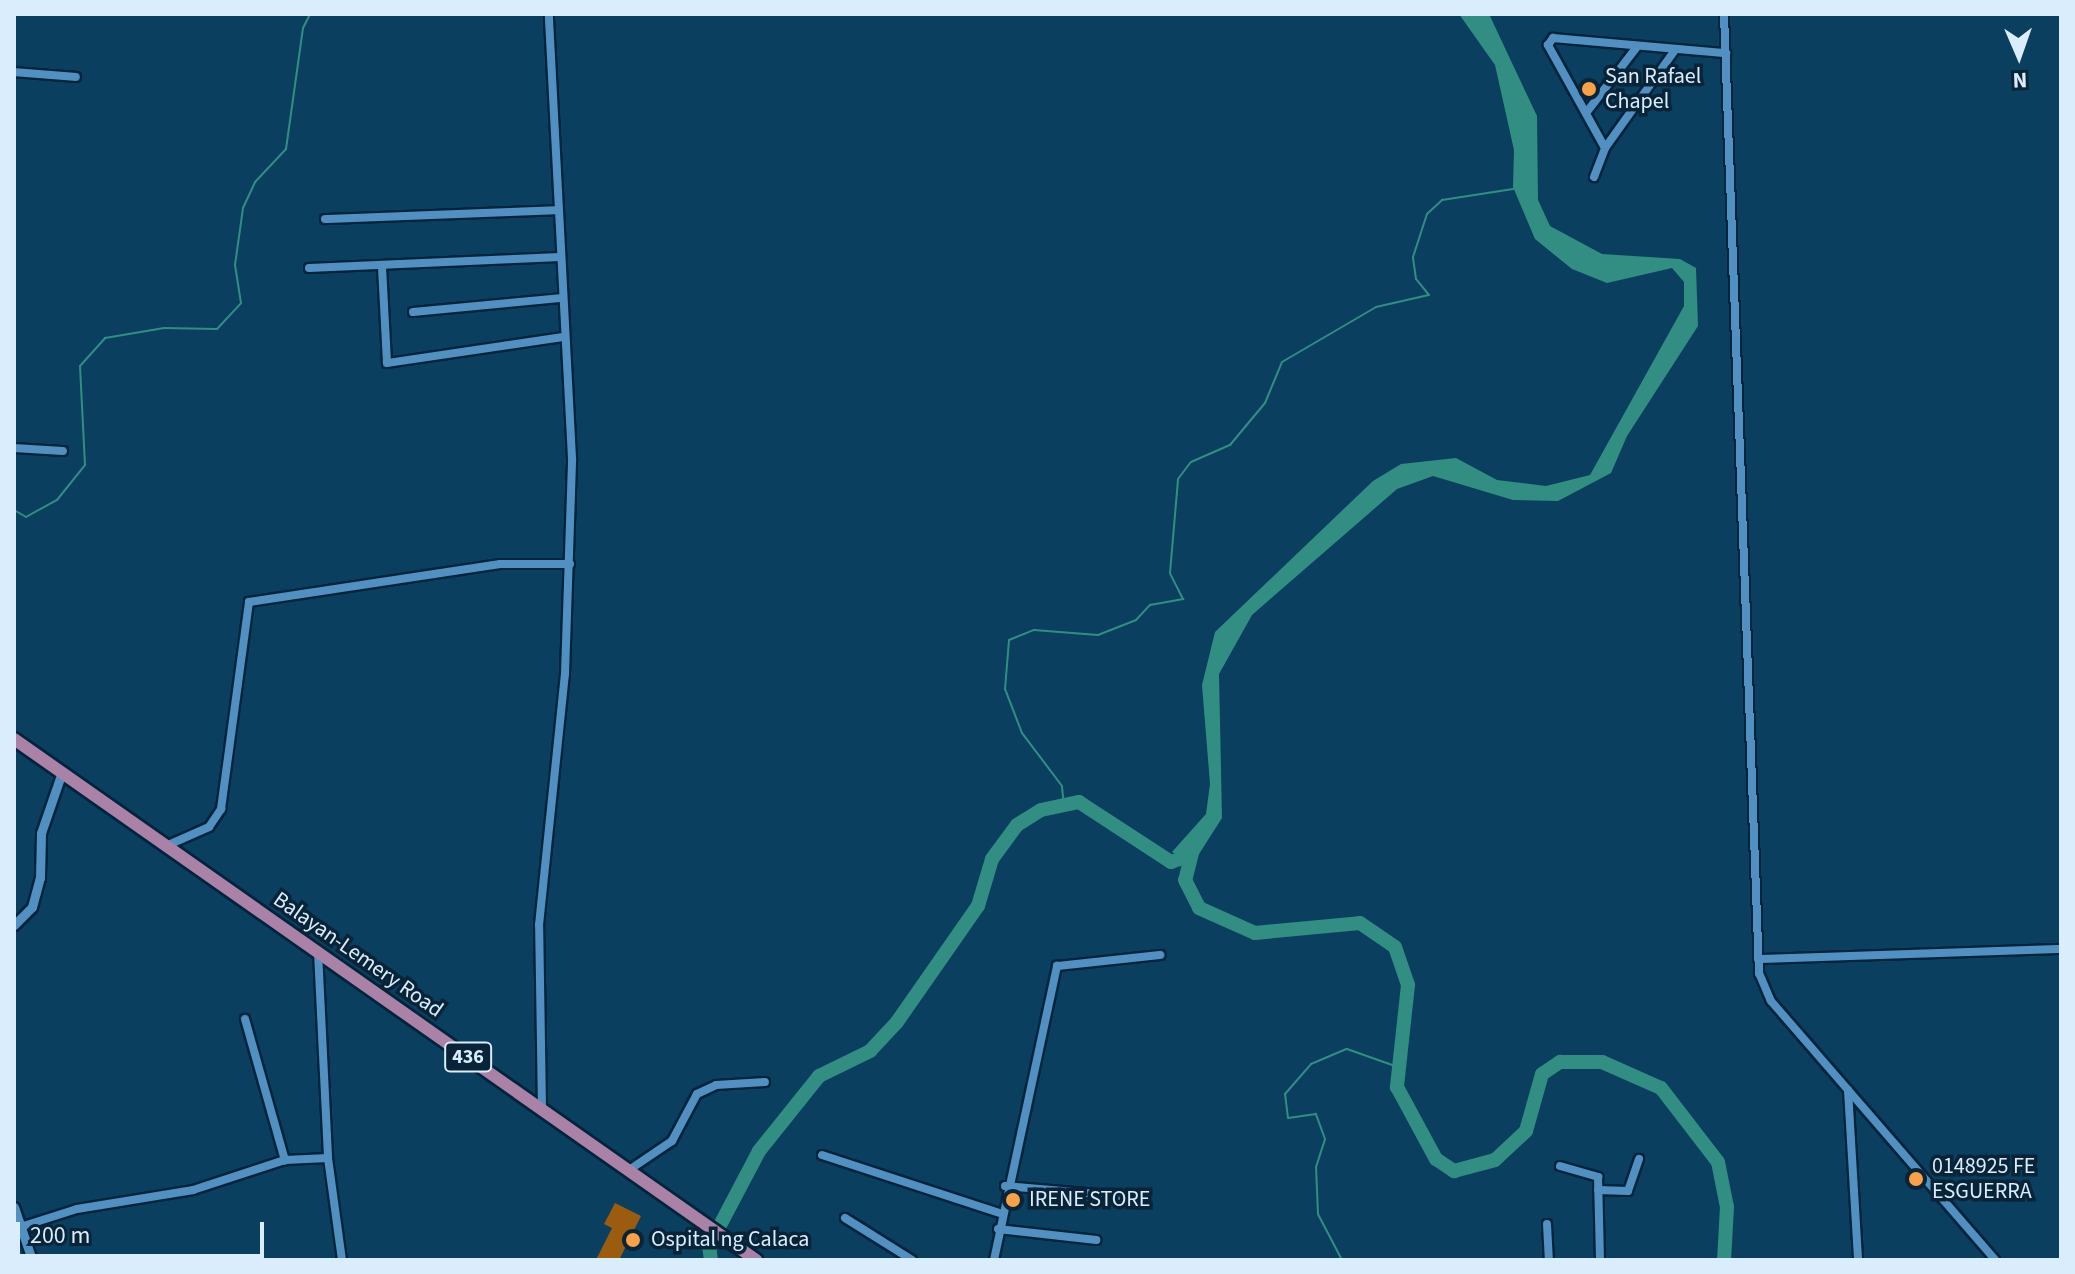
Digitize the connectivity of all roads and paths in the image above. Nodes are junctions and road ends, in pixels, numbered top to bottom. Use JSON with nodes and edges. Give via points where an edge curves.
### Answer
{"nodes":[{"id":1,"x":549,"y":14,"type":"edge"},
{"id":2,"x":1724,"y":14,"type":"edge"},
{"id":3,"x":1636,"y":48,"type":"junction"},
{"id":4,"x":1675,"y":50,"type":"junction"},
{"id":5,"x":1726,"y":53,"type":"junction"},
{"id":6,"x":14,"y":72,"type":"edge"},
{"id":7,"x":76,"y":77,"type":"dead end"},
{"id":8,"x":1586,"y":113,"type":"junction"},
{"id":9,"x":1605,"y":148,"type":"junction"},
{"id":10,"x":1594,"y":177,"type":"dead end"},
{"id":11,"x":558,"y":210,"type":"junction"},
{"id":12,"x":325,"y":219,"type":"dead end"},
{"id":13,"x":560,"y":257,"type":"junction"},
{"id":14,"x":382,"y":267,"type":"junction"},
{"id":15,"x":309,"y":268,"type":"dead end"},
{"id":16,"x":562,"y":298,"type":"junction"},
{"id":17,"x":413,"y":312,"type":"dead end"},
{"id":18,"x":564,"y":337,"type":"junction"},
{"id":19,"x":14,"y":448,"type":"edge"},
{"id":20,"x":63,"y":451,"type":"dead end"},
{"id":21,"x":570,"y":564,"type":"junction"},
{"id":22,"x":14,"y":739,"type":"edge"},
{"id":23,"x":62,"y":772,"type":"junction"},
{"id":24,"x":166,"y":846,"type":"junction"},
{"id":25,"x":14,"y":925,"type":"edge"},
{"id":26,"x":2061,"y":949,"type":"edge"},
{"id":27,"x":318,"y":952,"type":"junction"},
{"id":28,"x":1160,"y":955,"type":"dead end"},
{"id":29,"x":1758,"y":959,"type":"junction"},
{"id":30,"x":245,"y":1019,"type":"dead end"},
{"id":31,"x":765,"y":1082,"type":"dead end"},
{"id":32,"x":1848,"y":1089,"type":"junction"},
{"id":33,"x":542,"y":1108,"type":"junction"},
{"id":34,"x":822,"y":1155,"type":"dead end"},
{"id":35,"x":328,"y":1158,"type":"junction"},
{"id":36,"x":1639,"y":1159,"type":"dead end"},
{"id":37,"x":285,"y":1160,"type":"junction"},
{"id":38,"x":1560,"y":1166,"type":"dead end"},
{"id":39,"x":629,"y":1170,"type":"junction"},
{"id":40,"x":1005,"y":1186,"type":"junction"},
{"id":41,"x":1598,"y":1190,"type":"junction"},
{"id":42,"x":1121,"y":1196,"type":"dead end"},
{"id":43,"x":14,"y":1207,"type":"edge"},
{"id":44,"x":999,"y":1213,"type":"junction"},
{"id":45,"x":845,"y":1218,"type":"dead end"},
{"id":46,"x":1547,"y":1224,"type":"dead end"},
{"id":47,"x":17,"y":1229,"type":"edge"},
{"id":48,"x":998,"y":1229,"type":"junction"},
{"id":49,"x":1096,"y":1240,"type":"dead end"},
{"id":50,"x":31,"y":1259,"type":"edge"},
{"id":51,"x":342,"y":1260,"type":"edge"},
{"id":52,"x":756,"y":1260,"type":"edge"},
{"id":53,"x":912,"y":1260,"type":"edge"},
{"id":54,"x":994,"y":1260,"type":"edge"},
{"id":55,"x":1549,"y":1260,"type":"edge"},
{"id":56,"x":1600,"y":1260,"type":"edge"},
{"id":57,"x":1858,"y":1260,"type":"edge"},
{"id":58,"x":1995,"y":1260,"type":"edge"}],
"edges":[{"from":1,"to":11,"type":"street"},
{"from":2,"to":5,"type":"street"},
{"from":3,"to":4,"type":"street"},
{"from":3,"to":8,"type":"street"},
{"from":3,"to":8,"type":"street","via":[[1549,40]]},
{"from":4,"to":5,"type":"street"},
{"from":4,"to":9,"type":"street"},
{"from":5,"to":29,"type":"street"},
{"from":6,"to":7,"type":"street"},
{"from":8,"to":9,"type":"street"},
{"from":9,"to":10,"type":"street"},
{"from":11,"to":12,"type":"street"},
{"from":11,"to":13,"type":"street"},
{"from":13,"to":14,"type":"street"},
{"from":13,"to":16,"type":"street"},
{"from":14,"to":15,"type":"street"},
{"from":14,"to":18,"type":"street","via":[[387,363]]},
{"from":16,"to":17,"type":"street"},
{"from":16,"to":18,"type":"street"},
{"from":18,"to":21,"type":"street"},
{"from":19,"to":20,"type":"street"},
{"from":21,"to":24,"type":"street","via":[[500,564],[249,602],[221,809],[209,827]]},
{"from":21,"to":33,"type":"street","via":[[539,925]]},
{"from":22,"to":23,"type":"main road","name":"Balayan-Lemery Road","number":"436"},
{"from":23,"to":24,"type":"main road","name":"Balayan-Lemery Road","number":"436"},
{"from":23,"to":25,"type":"street","via":[[41,833],[40,878],[32,907]]},
{"from":24,"to":27,"type":"main road","name":"Balayan-Lemery Road","number":"436"},
{"from":26,"to":29,"type":"street"},
{"from":27,"to":33,"type":"main road","name":"Balayan-Lemery Road","number":"436"},
{"from":27,"to":35,"type":"street"},
{"from":28,"to":40,"type":"street","via":[[1057,966],[1031,1098]]},
{"from":29,"to":32,"type":"street","via":[[1771,1001]]},
{"from":30,"to":37,"type":"street"},
{"from":31,"to":39,"type":"street","via":[[716,1085],[697,1094],[672,1141]]},
{"from":32,"to":57,"type":"street"},
{"from":32,"to":58,"type":"street"},
{"from":33,"to":39,"type":"main road","name":"Balayan-Lemery Road","number":"436"},
{"from":34,"to":44,"type":"street"},
{"from":35,"to":37,"type":"street"},
{"from":35,"to":51,"type":"street"},
{"from":36,"to":41,"type":"street","via":[[1628,1191]]},
{"from":37,"to":47,"type":"street","via":[[193,1190],[77,1209]]},
{"from":38,"to":41,"type":"street","via":[[1593,1171]]},
{"from":39,"to":52,"type":"main road","name":"Balayan-Lemery Road","number":"436"},
{"from":40,"to":42,"type":"street"},
{"from":40,"to":44,"type":"street"},
{"from":41,"to":56,"type":"street"},
{"from":43,"to":47,"type":"street"},
{"from":44,"to":48,"type":"street"},
{"from":45,"to":53,"type":"street"},
{"from":46,"to":55,"type":"street"},
{"from":47,"to":50,"type":"street"},
{"from":48,"to":49,"type":"street"},
{"from":48,"to":54,"type":"street"}]}
